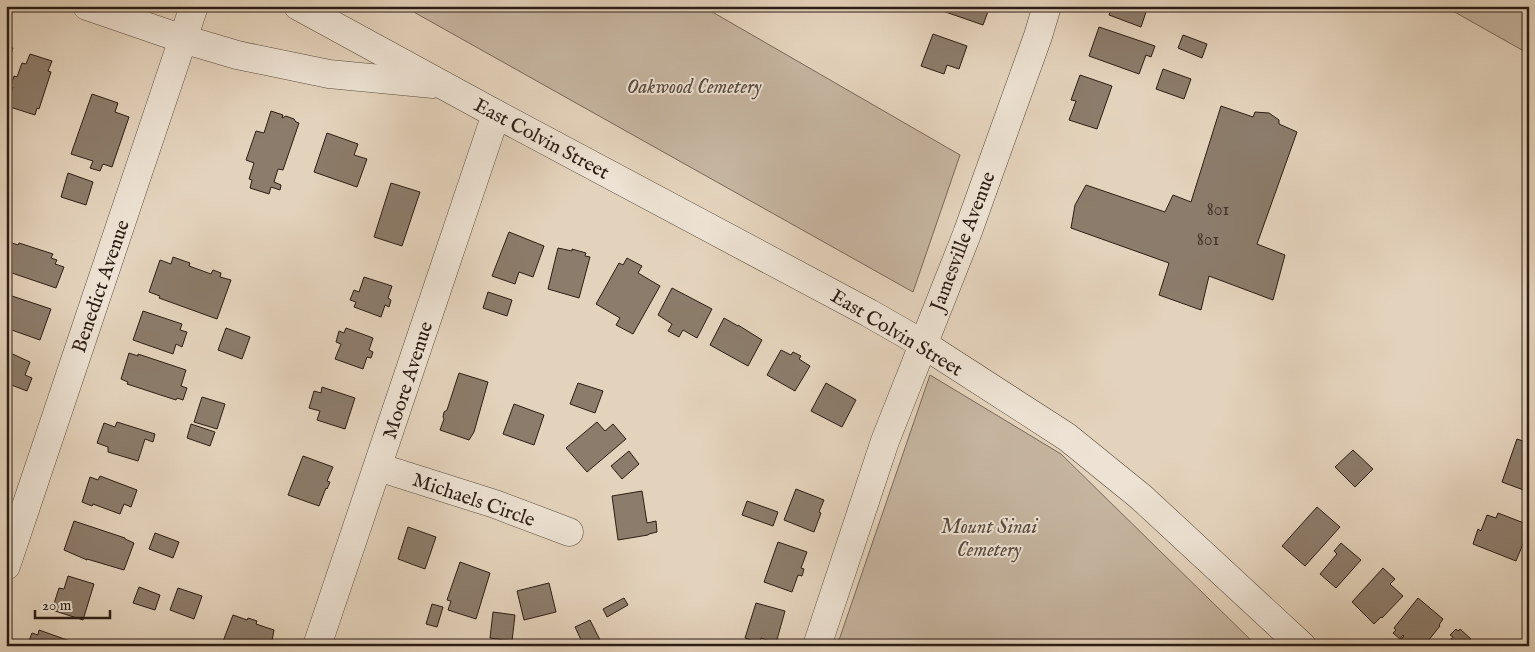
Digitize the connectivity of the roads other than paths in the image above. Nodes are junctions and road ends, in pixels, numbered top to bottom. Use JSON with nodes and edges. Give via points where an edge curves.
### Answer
{"nodes":[{"id":1,"x":87,"y":6,"type":"edge"},
{"id":2,"x":194,"y":6,"type":"edge"},
{"id":3,"x":298,"y":6,"type":"edge"},
{"id":4,"x":1047,"y":6,"type":"edge"},
{"id":5,"x":183,"y":39,"type":"junction"},
{"id":6,"x":446,"y":86,"type":"junction"},
{"id":7,"x":496,"y":114,"type":"junction"},
{"id":8,"x":923,"y":344,"type":"junction"},
{"id":9,"x":378,"y":467,"type":"junction"},
{"id":10,"x":570,"y":532,"type":"dead end"},
{"id":11,"x":6,"y":566,"type":"edge"},
{"id":12,"x":317,"y":646,"type":"edge"},
{"id":13,"x":817,"y":646,"type":"edge"},
{"id":14,"x":1302,"y":646,"type":"edge"}],
"edges":[{"from":1,"to":5,"type":"street","name":"East Colvin Street"},
{"from":2,"to":5,"type":"street","name":"Benedict Avenue"},
{"from":3,"to":6,"type":"street","name":"East Colvin Street"},
{"from":4,"to":8,"type":"street","name":"Jamesville Avenue","via":[[967,234]]},
{"from":5,"to":6,"type":"street","name":"East Colvin Street","via":[[238,55],[329,74]]},
{"from":5,"to":11,"type":"street","name":"Benedict Avenue"},
{"from":6,"to":7,"type":"street","name":"East Colvin Street"},
{"from":7,"to":8,"type":"street","name":"East Colvin Street"},
{"from":7,"to":9,"type":"street","name":"Moore Avenue"},
{"from":8,"to":13,"type":"street","name":"Jamesville Avenue","via":[[885,441]]},
{"from":8,"to":14,"type":"street","name":"East Colvin Street","via":[[1074,443],[1141,497]]},
{"from":9,"to":10,"type":"street","name":"Michaels Circle"},
{"from":9,"to":12,"type":"street","name":"Moore Avenue"}]}
